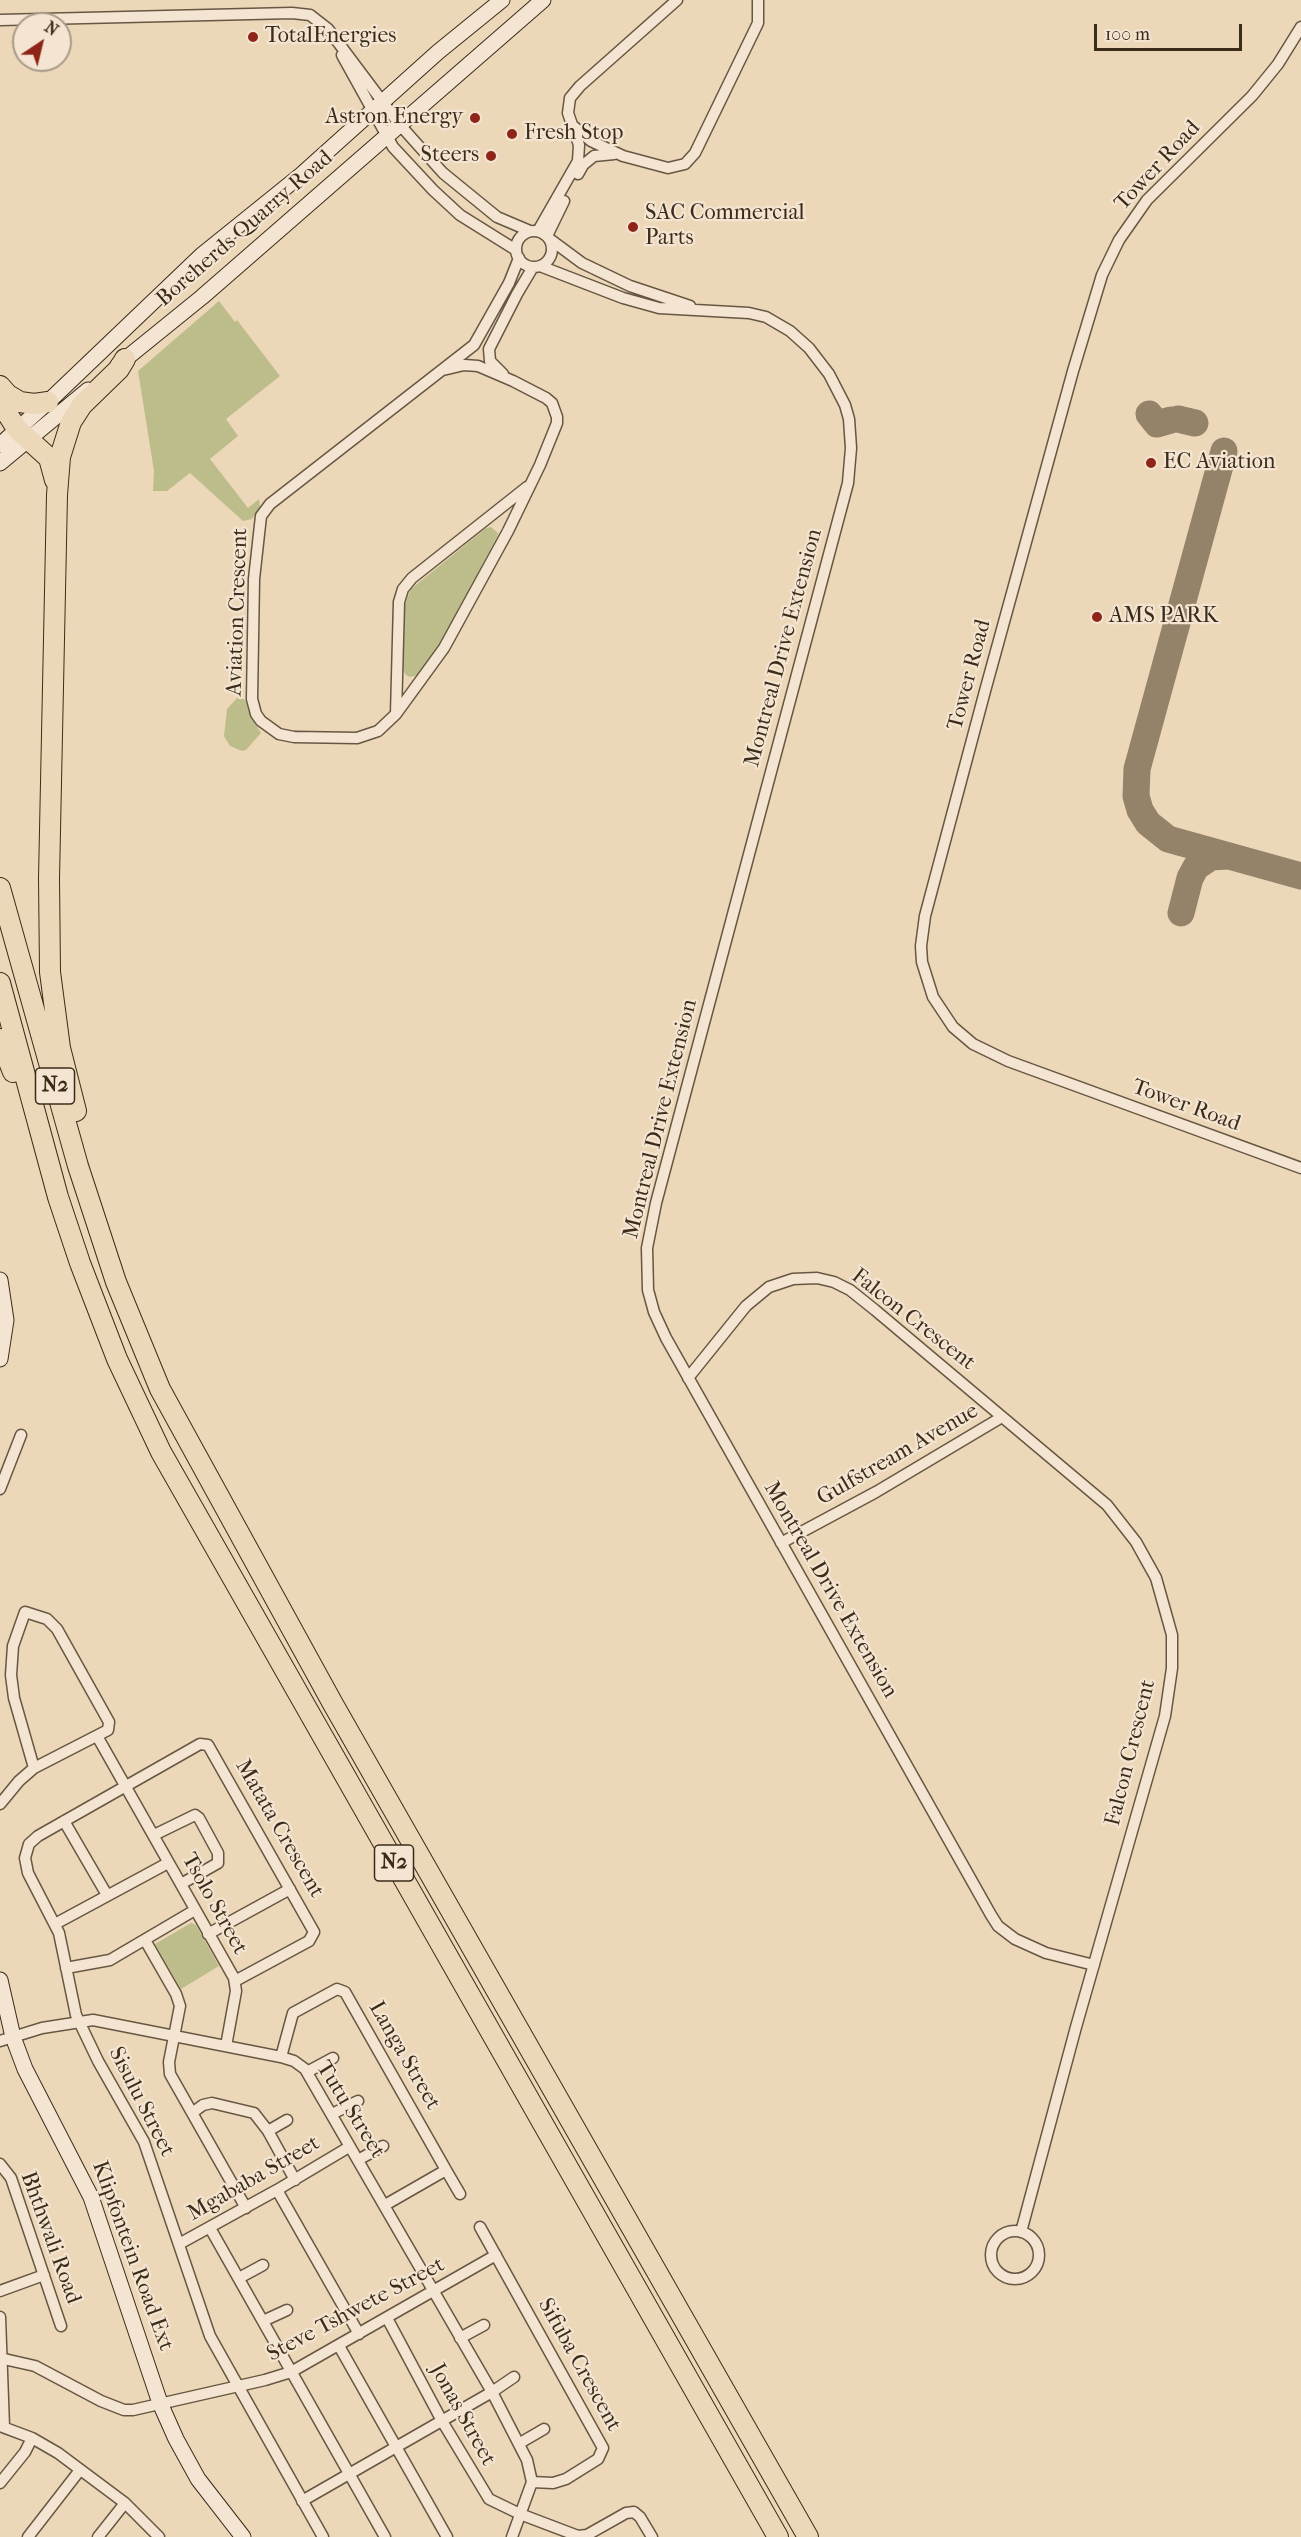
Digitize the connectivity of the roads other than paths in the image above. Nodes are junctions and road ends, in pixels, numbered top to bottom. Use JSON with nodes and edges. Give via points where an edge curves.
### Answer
{"nodes":[{"id":1,"x":502,"y":0,"type":"edge"},
{"id":2,"x":543,"y":0,"type":"edge"},
{"id":3,"x":677,"y":0,"type":"edge"},
{"id":4,"x":758,"y":0,"type":"edge"},
{"id":5,"x":0,"y":20,"type":"edge"},
{"id":6,"x":1301,"y":27,"type":"edge"},
{"id":7,"x":376,"y":106,"type":"junction"},
{"id":8,"x":400,"y":125,"type":"junction"},
{"id":9,"x":572,"y":125,"type":"junction"},
{"id":10,"x":387,"y":137,"type":"junction"},
{"id":11,"x":623,"y":156,"type":"junction"},
{"id":12,"x":542,"y":235,"type":"junction"},
{"id":13,"x":518,"y":254,"type":"junction"},
{"id":14,"x":536,"y":267,"type":"junction"},
{"id":15,"x":698,"y":309,"type":"junction"},
{"id":16,"x":125,"y":359,"type":"junction"},
{"id":17,"x":443,"y":370,"type":"junction"},
{"id":18,"x":510,"y":380,"type":"junction"},
{"id":19,"x":0,"y":386,"type":"edge"},
{"id":20,"x":0,"y":402,"type":"edge"},
{"id":21,"x":48,"y":402,"type":"junction"},
{"id":22,"x":22,"y":435,"type":"junction"},
{"id":23,"x":0,"y":445,"type":"edge"},
{"id":24,"x":0,"y":463,"type":"edge"},
{"id":25,"x":532,"y":482,"type":"junction"},
{"id":26,"x":57,"y":495,"type":"junction"},
{"id":27,"x":396,"y":714,"type":"junction"},
{"id":28,"x":0,"y":888,"type":"edge"},
{"id":29,"x":0,"y":982,"type":"edge"},
{"id":30,"x":0,"y":1039,"type":"edge"},
{"id":31,"x":1301,"y":1168,"type":"edge"},
{"id":32,"x":51,"y":1170,"type":"junction"},
{"id":33,"x":0,"y":1280,"type":"edge"},
{"id":34,"x":116,"y":1282,"type":"junction"},
{"id":35,"x":0,"y":1359,"type":"edge"},
{"id":36,"x":688,"y":1378,"type":"junction"},
{"id":37,"x":1002,"y":1417,"type":"junction"},
{"id":38,"x":21,"y":1434,"type":"dead end"},
{"id":39,"x":0,"y":1489,"type":"edge"},
{"id":40,"x":781,"y":1543,"type":"junction"},
{"id":41,"x":97,"y":1736,"type":"junction"},
{"id":42,"x":34,"y":1768,"type":"junction"},
{"id":43,"x":126,"y":1787,"type":"junction"},
{"id":44,"x":1,"y":1801,"type":"edge"},
{"id":45,"x":64,"y":1821,"type":"junction"},
{"id":46,"x":154,"y":1835,"type":"junction"},
{"id":47,"x":168,"y":1863,"type":"junction"},
{"id":48,"x":181,"y":1884,"type":"junction"},
{"id":49,"x":290,"y":1889,"type":"junction"},
{"id":50,"x":107,"y":1895,"type":"junction"},
{"id":51,"x":195,"y":1910,"type":"junction"},
{"id":52,"x":55,"y":1924,"type":"junction"},
{"id":53,"x":208,"y":1934,"type":"junction"},
{"id":54,"x":145,"y":1940,"type":"junction"},
{"id":55,"x":1094,"y":1965,"type":"junction"},
{"id":56,"x":66,"y":1968,"type":"junction"},
{"id":57,"x":0,"y":1980,"type":"edge"},
{"id":58,"x":235,"y":1981,"type":"junction"},
{"id":59,"x":80,"y":2021,"type":"junction"},
{"id":60,"x":175,"y":2036,"type":"junction"},
{"id":61,"x":6,"y":2039,"type":"edge"},
{"id":62,"x":226,"y":2046,"type":"junction"},
{"id":63,"x":281,"y":2057,"type":"junction"},
{"id":64,"x":333,"y":2058,"type":"dead end"},
{"id":65,"x":307,"y":2072,"type":"junction"},
{"id":66,"x":358,"y":2101,"type":"dead end"},
{"id":67,"x":192,"y":2113,"type":"junction"},
{"id":68,"x":332,"y":2114,"type":"junction"},
{"id":69,"x":287,"y":2120,"type":"dead end"},
{"id":70,"x":268,"y":2131,"type":"junction"},
{"id":71,"x":383,"y":2146,"type":"dead end"},
{"id":72,"x":349,"y":2147,"type":"junction"},
{"id":73,"x":358,"y":2160,"type":"junction"},
{"id":74,"x":0,"y":2164,"type":"edge"},
{"id":75,"x":446,"y":2170,"type":"junction"},
{"id":76,"x":295,"y":2180,"type":"junction"},
{"id":77,"x":278,"y":2190,"type":"junction"},
{"id":78,"x":460,"y":2194,"type":"dead end"},
{"id":79,"x":385,"y":2205,"type":"junction"},
{"id":80,"x":246,"y":2208,"type":"junction"},
{"id":81,"x":480,"y":2227,"type":"dead end"},
{"id":82,"x":210,"y":2228,"type":"junction"},
{"id":83,"x":1021,"y":2232,"type":"junction"},
{"id":84,"x":179,"y":2244,"type":"junction"},
{"id":85,"x":496,"y":2255,"type":"junction"},
{"id":86,"x":263,"y":2265,"type":"dead end"},
{"id":87,"x":44,"y":2275,"type":"junction"},
{"id":88,"x":239,"y":2278,"type":"junction"},
{"id":89,"x":0,"y":2291,"type":"edge"},
{"id":90,"x":432,"y":2292,"type":"junction"},
{"id":91,"x":287,"y":2310,"type":"dead end"},
{"id":92,"x":0,"y":2317,"type":"edge"},
{"id":93,"x":387,"y":2318,"type":"junction"},
{"id":94,"x":263,"y":2321,"type":"junction"},
{"id":95,"x":484,"y":2325,"type":"dead end"},
{"id":96,"x":61,"y":2326,"type":"dead end"},
{"id":97,"x":359,"y":2334,"type":"junction"},
{"id":98,"x":460,"y":2338,"type":"junction"},
{"id":99,"x":339,"y":2346,"type":"junction"},
{"id":100,"x":2,"y":2358,"type":"edge"},
{"id":101,"x":291,"y":2372,"type":"junction"},
{"id":102,"x":514,"y":2377,"type":"dead end"},
{"id":103,"x":237,"y":2385,"type":"junction"},
{"id":104,"x":492,"y":2392,"type":"junction"},
{"id":105,"x":160,"y":2403,"type":"junction"},
{"id":106,"x":442,"y":2421,"type":"junction"},
{"id":107,"x":2,"y":2427,"type":"edge"},
{"id":108,"x":544,"y":2429,"type":"dead end"},
{"id":109,"x":32,"y":2438,"type":"junction"},
{"id":110,"x":520,"y":2443,"type":"junction"},
{"id":111,"x":398,"y":2447,"type":"junction"},
{"id":112,"x":80,"y":2470,"type":"junction"},
{"id":113,"x":349,"y":2474,"type":"junction"},
{"id":114,"x":532,"y":2482,"type":"junction"},
{"id":115,"x":0,"y":2483,"type":"edge"},
{"id":116,"x":302,"y":2501,"type":"junction"},
{"id":117,"x":125,"y":2504,"type":"junction"},
{"id":118,"x":520,"y":2514,"type":"junction"},
{"id":119,"x":28,"y":2537,"type":"edge"},
{"id":120,"x":98,"y":2537,"type":"edge"},
{"id":121,"x":159,"y":2537,"type":"edge"},
{"id":122,"x":243,"y":2537,"type":"edge"},
{"id":123,"x":323,"y":2537,"type":"edge"},
{"id":124,"x":385,"y":2537,"type":"edge"},
{"id":125,"x":447,"y":2537,"type":"edge"},
{"id":126,"x":512,"y":2537,"type":"edge"},
{"id":127,"x":652,"y":2537,"type":"edge"},
{"id":128,"x":778,"y":2537,"type":"edge"},
{"id":129,"x":808,"y":2537,"type":"edge"}],
"edges":[{"from":1,"to":7,"type":"main road","name":"Borcherds Quarry Road"},
{"from":2,"to":8,"type":"main road","name":"Borcherds Quarry Road"},
{"from":3,"to":9,"type":"street","via":[[574,92],[568,105]]},
{"from":4,"to":11,"type":"street","via":[[759,23],[691,159],[668,168]]},
{"from":5,"to":7,"type":"street","via":[[310,15],[321,21],[335,38]]},
{"from":6,"to":31,"type":"street","name":"Tower Road","via":[[1252,96],[1147,200],[1119,240],[1102,275],[985,692],[925,916],[921,946],[933,997],[953,1027],[973,1044],[1008,1061]]},
{"from":7,"to":8,"type":"street","name":"Montreal Drive Extension"},
{"from":7,"to":10,"type":"street"},
{"from":7,"to":21,"type":"main road","name":"Borcherds Quarry Road","via":[[301,175],[203,254]]},
{"from":8,"to":10,"type":"main road","name":"Borcherds Quarry Road"},
{"from":8,"to":12,"type":"street","name":"Montreal Drive Extension","via":[[468,196],[497,217]]},
{"from":9,"to":11,"type":"street","via":[[591,141]]},
{"from":9,"to":12,"type":"street","via":[[579,145],[578,161]]},
{"from":10,"to":13,"type":"street","via":[[453,208]]},
{"from":10,"to":16,"type":"main road","name":"Borcherds Quarry Road"},
{"from":11,"to":12,"type":"street","via":[[600,154],[588,160]]},
{"from":12,"to":13,"type":"street","via":[[521,236]]},
{"from":12,"to":14,"type":"street","via":[[551,256]]},
{"from":12,"to":15,"type":"street","name":"Montreal Drive Extension","via":[[582,263],[622,282]]},
{"from":13,"to":14,"type":"street","via":[[525,265]]},
{"from":13,"to":17,"type":"street","name":"Aviation Crescent","via":[[509,283],[476,341]]},
{"from":14,"to":15,"type":"street","name":"Montreal Drive Extension","via":[[641,304]]},
{"from":14,"to":18,"type":"street","name":"Aviation Crescent","via":[[517,294],[489,349],[490,361]]},
{"from":15,"to":36,"type":"street","name":"Montreal Drive Extension","via":[[758,314],[801,340],[819,359],[838,390],[849,419],[851,448],[838,527],[650,1226],[648,1290],[654,1312]]},
{"from":16,"to":22,"type":"main road","name":"Borcherds Quarry Road"},
{"from":16,"to":26,"type":"highway","via":[[71,422],[60,457]]},
{"from":17,"to":18,"type":"street","name":"Aviation Crescent","via":[[474,366]]},
{"from":17,"to":27,"type":"street","name":"Aviation Crescent","via":[[270,504],[261,516],[257,537],[252,699],[261,721],[279,734],[294,737],[357,738],[378,731]]},
{"from":18,"to":25,"type":"street","name":"Aviation Crescent","via":[[546,398],[558,417]]},
{"from":19,"to":21,"type":"highway","via":[[20,402]]},
{"from":20,"to":22,"type":"highway"},
{"from":21,"to":22,"type":"main road","name":"Borcherds Quarry Road"},
{"from":22,"to":23,"type":"main road","name":"Borcherds Quarry Road"},
{"from":22,"to":24,"type":"main road","name":"Borcherds Quarry Road"},
{"from":22,"to":26,"type":"highway","via":[[49,458]]},
{"from":25,"to":27,"type":"street","name":"Aviation Crescent","via":[[444,648]]},
{"from":25,"to":27,"type":"street","name":"Aviation Crescent","via":[[403,589],[399,602]]},
{"from":26,"to":34,"type":"highway","via":[[50,972],[60,1048],[117,1255]]},
{"from":28,"to":34,"type":"highway","number":"N2","via":[[78,1166]]},
{"from":29,"to":32,"type":"highway","number":"N2"},
{"from":30,"to":32,"type":"highway"},
{"from":32,"to":128,"type":"highway","number":"N2","via":[[98,1310],[161,1452]]},
{"from":33,"to":35,"type":"main road","via":[[6,1320]]},
{"from":34,"to":129,"type":"highway","number":"N2","via":[[160,1389],[203,1472]]},
{"from":36,"to":37,"type":"street","name":"Falcon Crescent","via":[[758,1294],[782,1282],[817,1278],[850,1290]]},
{"from":36,"to":40,"type":"street","name":"Montreal Drive Extension"},
{"from":37,"to":40,"type":"street","name":"Gulfstream Avenue"},
{"from":37,"to":55,"type":"street","name":"Falcon Crescent","via":[[1096,1495],[1124,1524],[1155,1578],[1172,1635],[1165,1716]]},
{"from":38,"to":39,"type":"street"},
{"from":40,"to":55,"type":"street","name":"Montreal Drive Extension","via":[[998,1926],[1015,1940],[1046,1953]]},
{"from":41,"to":42,"type":"street"},
{"from":41,"to":42,"type":"street","via":[[108,1730],[109,1722],[84,1675],[52,1623],[25,1612],[13,1646],[12,1675],[19,1720]]},
{"from":41,"to":43,"type":"street","name":"Tsolo Street"},
{"from":42,"to":44,"type":"street"},
{"from":43,"to":45,"type":"street","name":"Sisulu Street"},
{"from":43,"to":46,"type":"street","name":"Tsolo Street"},
{"from":43,"to":49,"type":"street","name":"Matata Crescent","via":[[200,1744],[208,1745]]},
{"from":45,"to":50,"type":"street"},
{"from":45,"to":52,"type":"street","name":"Sisulu Street","via":[[33,1839],[25,1858],[28,1873]]},
{"from":46,"to":47,"type":"street","name":"Tsolo Street"},
{"from":46,"to":48,"type":"street","via":[[195,1815],[218,1853],[218,1863]]},
{"from":47,"to":48,"type":"street","name":"Tsolo Street"},
{"from":47,"to":50,"type":"street"},
{"from":48,"to":51,"type":"street","name":"Tsolo Street"},
{"from":49,"to":53,"type":"street"},
{"from":49,"to":58,"type":"street","name":"Matata Crescent","via":[[313,1929],[313,1937]]},
{"from":50,"to":52,"type":"street"},
{"from":51,"to":53,"type":"street","name":"Tsolo Street"},
{"from":51,"to":54,"type":"street"},
{"from":52,"to":56,"type":"street","name":"Sisulu Street"},
{"from":53,"to":58,"type":"street","name":"Tsolo Street"},
{"from":54,"to":56,"type":"street","via":[[110,1959]]},
{"from":54,"to":60,"type":"street","via":[[179,2001]]},
{"from":55,"to":83,"type":"street","name":"Falcon Crescent"},
{"from":56,"to":59,"type":"street","name":"Sisulu Street"},
{"from":57,"to":61,"type":"main road","name":"Klipfontein Road Ext"},
{"from":58,"to":62,"type":"street","name":"Tsolo Street"},
{"from":59,"to":60,"type":"street","name":"Tutu Street","via":[[108,2022]]},
{"from":59,"to":61,"type":"street","name":"Tutu Street"},
{"from":59,"to":84,"type":"street","name":"Sisulu Street","via":[[144,2142]]},
{"from":60,"to":62,"type":"street","name":"Tutu Street"},
{"from":60,"to":67,"type":"street","via":[[169,2070]]},
{"from":61,"to":105,"type":"main road","name":"Klipfontein Road Ext","via":[[91,2197]]},
{"from":62,"to":63,"type":"street","name":"Tutu Street"},
{"from":63,"to":65,"type":"street","name":"Tutu Street","via":[[294,2061]]},
{"from":63,"to":75,"type":"street","name":"Langa Street","via":[[293,2013],[337,1989],[343,1990]]},
{"from":64,"to":65,"type":"street"},
{"from":65,"to":68,"type":"street","name":"Tutu Street"},
{"from":66,"to":68,"type":"street"},
{"from":67,"to":70,"type":"street","via":[[212,2103],[250,2111]]},
{"from":67,"to":80,"type":"street"},
{"from":68,"to":72,"type":"street","name":"Tutu Street"},
{"from":69,"to":70,"type":"street"},
{"from":70,"to":76,"type":"street"},
{"from":71,"to":73,"type":"street"},
{"from":72,"to":73,"type":"street","name":"Tutu Street"},
{"from":72,"to":76,"type":"street","name":"Mgababa Street"},
{"from":73,"to":79,"type":"street","name":"Tutu Street"},
{"from":74,"to":87,"type":"street","name":"Bhthwali Road","via":[[11,2178]]},
{"from":75,"to":78,"type":"street"},
{"from":75,"to":79,"type":"street"},
{"from":76,"to":77,"type":"street","name":"Mgababa Street"},
{"from":77,"to":80,"type":"street","name":"Mgababa Street"},
{"from":77,"to":97,"type":"street"},
{"from":79,"to":90,"type":"street","name":"Tutu Street"},
{"from":80,"to":82,"type":"street","name":"Mgababa Street"},
{"from":81,"to":85,"type":"street","name":"Sifuba Crescent"},
{"from":82,"to":84,"type":"street","name":"Mgababa Street"},
{"from":82,"to":88,"type":"street"},
{"from":83,"to":83,"type":"street","via":[[1034,2240],[1038,2261],[1028,2275],[1005,2276],[993,2265],[992,2248],[1006,2232]]},
{"from":84,"to":103,"type":"street","name":"Sisulu Street","via":[[210,2336]]},
{"from":85,"to":90,"type":"street","name":"Steve Tshwete Street"},
{"from":85,"to":114,"type":"street","name":"Sifuba Crescent","via":[[603,2448],[598,2459],[566,2479]]},
{"from":86,"to":88,"type":"street"},
{"from":87,"to":89,"type":"street"},
{"from":87,"to":96,"type":"street","name":"Bhthwali Road"},
{"from":88,"to":94,"type":"street"},
{"from":90,"to":93,"type":"street","name":"Steve Tshwete Street"},
{"from":90,"to":98,"type":"street","name":"Tutu Street"},
{"from":91,"to":94,"type":"street"},
{"from":92,"to":100,"type":"street"},
{"from":93,"to":97,"type":"street","name":"Steve Tshwete Street"},
{"from":93,"to":106,"type":"street","name":"Jonas Street"},
{"from":94,"to":101,"type":"street"},
{"from":95,"to":98,"type":"street"},
{"from":97,"to":99,"type":"street","name":"Steve Tshwete Street"},
{"from":98,"to":104,"type":"street","name":"Tutu Street"},
{"from":99,"to":101,"type":"street","name":"Steve Tshwete Street"},
{"from":99,"to":111,"type":"street"},
{"from":100,"to":105,"type":"street","name":"Steve Tshwete Street","via":[[35,2366],[124,2410]]},
{"from":100,"to":107,"type":"street"},
{"from":101,"to":103,"type":"street","name":"Steve Tshwete Street"},
{"from":101,"to":113,"type":"street"},
{"from":102,"to":104,"type":"street"},
{"from":103,"to":105,"type":"street","name":"Steve Tshwete Street"},
{"from":103,"to":116,"type":"street","name":"Sisulu Street"},
{"from":104,"to":106,"type":"street"},
{"from":104,"to":110,"type":"street","name":"Tutu Street"},
{"from":105,"to":122,"type":"main road","name":"Klipfontein Road Ext","via":[[198,2479]]},
{"from":106,"to":111,"type":"street"},
{"from":106,"to":118,"type":"street","name":"Jonas Street","via":[[486,2495]]},
{"from":107,"to":109,"type":"street"},
{"from":108,"to":110,"type":"street"},
{"from":109,"to":112,"type":"street"},
{"from":109,"to":115,"type":"street"},
{"from":110,"to":114,"type":"street","name":"Tutu Street"},
{"from":111,"to":113,"type":"street"},
{"from":111,"to":125,"type":"street"},
{"from":112,"to":117,"type":"street"},
{"from":112,"to":119,"type":"street"},
{"from":113,"to":116,"type":"street"},
{"from":113,"to":124,"type":"street"},
{"from":114,"to":118,"type":"street"},
{"from":116,"to":123,"type":"street","name":"Sisulu Street"},
{"from":117,"to":120,"type":"street"},
{"from":117,"to":121,"type":"street"},
{"from":118,"to":126,"type":"street"},
{"from":118,"to":127,"type":"street","name":"Jonas Street","via":[[582,2536],[634,2512]]}]}
